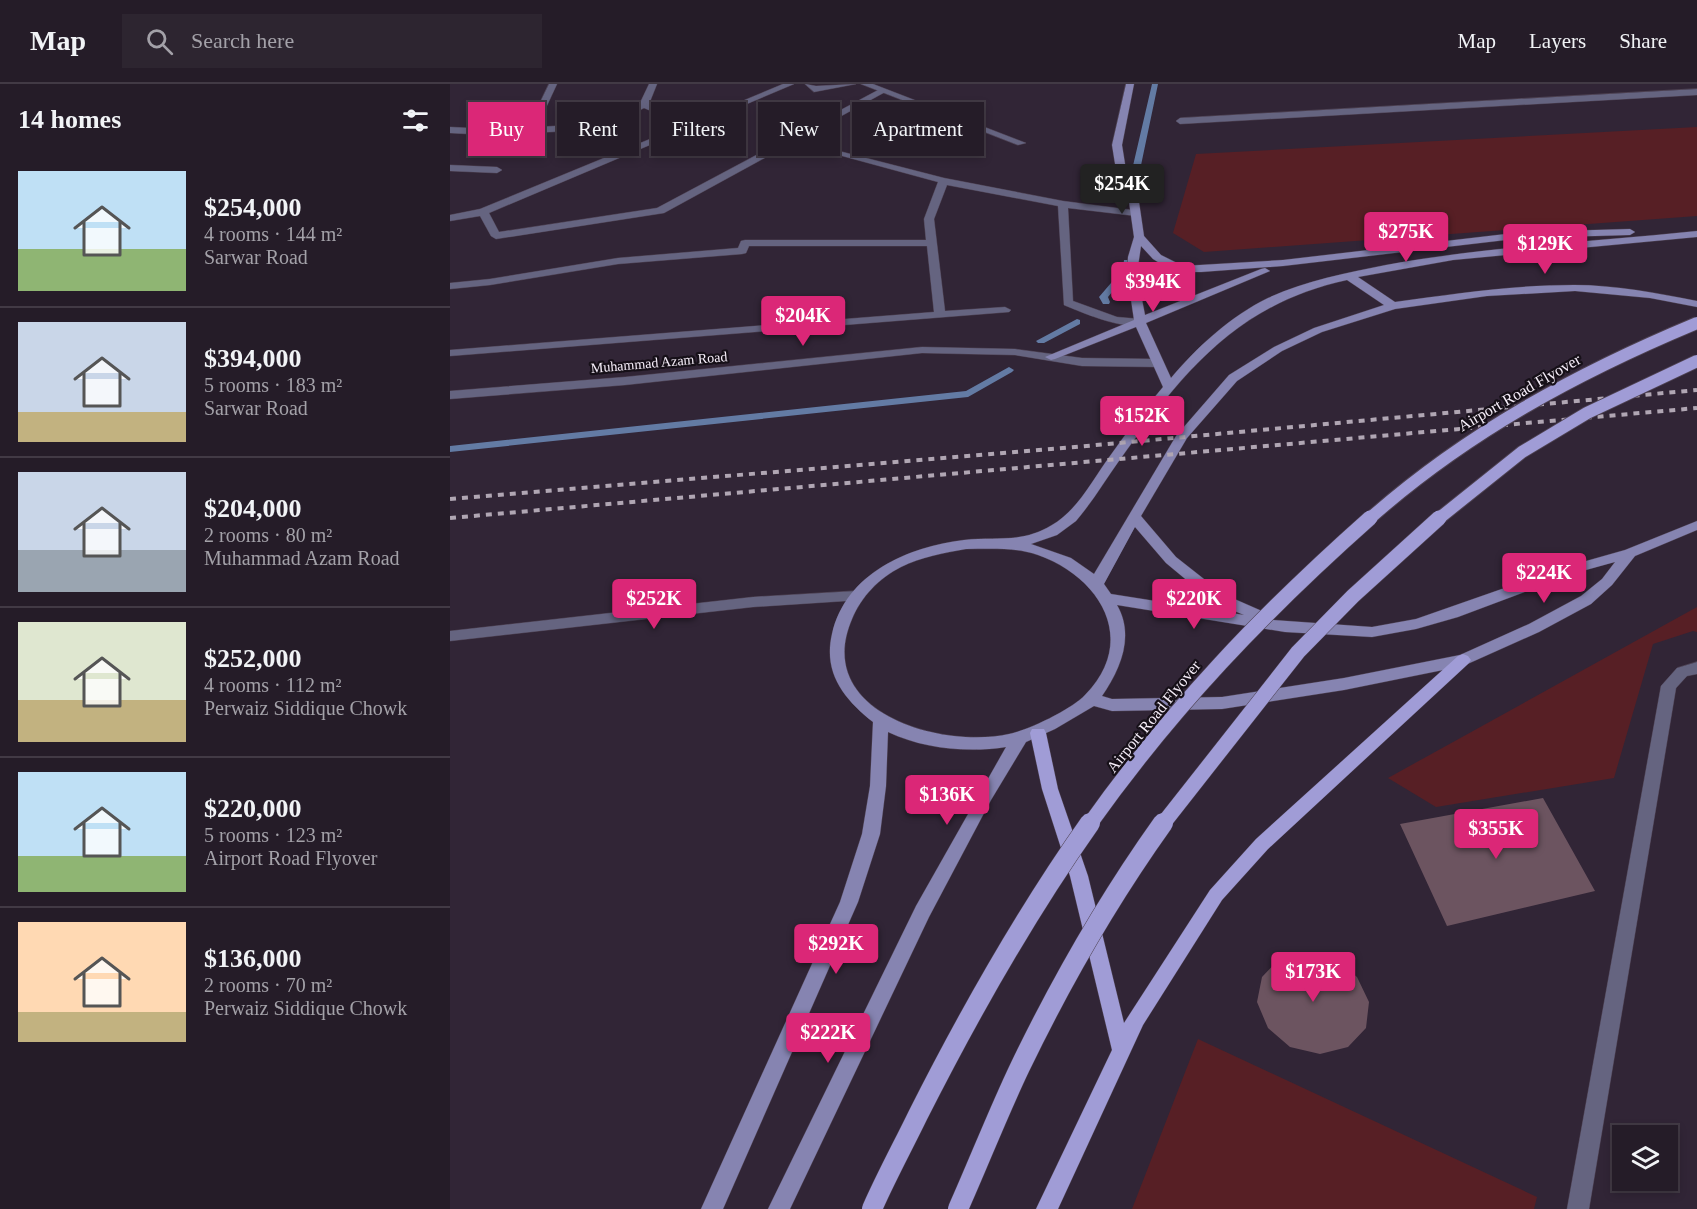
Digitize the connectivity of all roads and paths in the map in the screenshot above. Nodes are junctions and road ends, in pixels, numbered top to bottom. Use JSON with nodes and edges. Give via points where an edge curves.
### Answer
{"nodes":[{"id":1,"x":553,"y":84,"type":"edge"},
{"id":2,"x":653,"y":84,"type":"edge"},
{"id":3,"x":790,"y":84,"type":"edge"},
{"id":4,"x":809,"y":84,"type":"edge"},
{"id":5,"x":852,"y":84,"type":"edge"},
{"id":6,"x":865,"y":84,"type":"edge"},
{"id":7,"x":1130,"y":84,"type":"edge"},
{"id":8,"x":884,"y":91,"type":"junction"},
{"id":9,"x":1697,"y":92,"type":"edge"},
{"id":10,"x":545,"y":102,"type":"edge"},
{"id":11,"x":746,"y":102,"type":"edge"},
{"id":12,"x":644,"y":105,"type":"junction"},
{"id":13,"x":651,"y":108,"type":"edge"},
{"id":14,"x":1180,"y":121,"type":"dead end"},
{"id":15,"x":545,"y":128,"type":"edge"},
{"id":16,"x":450,"y":130,"type":"edge"},
{"id":17,"x":468,"y":131,"type":"edge"},
{"id":18,"x":651,"y":142,"type":"edge"},
{"id":19,"x":1021,"y":143,"type":"dead end"},
{"id":20,"x":840,"y":154,"type":"edge"},
{"id":21,"x":450,"y":168,"type":"edge"},
{"id":22,"x":497,"y":170,"type":"dead end"},
{"id":23,"x":943,"y":181,"type":"junction"},
{"id":24,"x":1063,"y":204,"type":"junction"},
{"id":25,"x":483,"y":212,"type":"junction"},
{"id":26,"x":1136,"y":213,"type":"junction"},
{"id":27,"x":450,"y":218,"type":"edge"},
{"id":28,"x":1697,"y":234,"type":"edge"},
{"id":29,"x":1139,"y":237,"type":"junction"},
{"id":30,"x":932,"y":243,"type":"junction"},
{"id":31,"x":1283,"y":263,"type":"junction"},
{"id":32,"x":1349,"y":276,"type":"junction"},
{"id":33,"x":450,"y":286,"type":"edge"},
{"id":34,"x":1697,"y":304,"type":"edge"},
{"id":35,"x":1393,"y":306,"type":"junction"},
{"id":36,"x":1005,"y":310,"type":"dead end"},
{"id":37,"x":940,"y":315,"type":"junction"},
{"id":38,"x":1140,"y":322,"type":"junction"},
{"id":39,"x":1697,"y":323,"type":"edge"},
{"id":40,"x":450,"y":354,"type":"edge"},
{"id":41,"x":1051,"y":357,"type":"junction"},
{"id":42,"x":1697,"y":361,"type":"edge"},
{"id":43,"x":1157,"y":363,"type":"junction"},
{"id":44,"x":1168,"y":386,"type":"junction"},
{"id":45,"x":450,"y":395,"type":"edge"},
{"id":46,"x":1135,"y":518,"type":"junction"},
{"id":47,"x":1697,"y":525,"type":"edge"},
{"id":48,"x":1009,"y":544,"type":"junction"},
{"id":49,"x":1630,"y":553,"type":"junction"},
{"id":50,"x":1097,"y":584,"type":"junction"},
{"id":51,"x":856,"y":596,"type":"junction"},
{"id":52,"x":1108,"y":599,"type":"junction"},
{"id":53,"x":1285,"y":627,"type":"junction"},
{"id":54,"x":450,"y":636,"type":"edge"},
{"id":55,"x":1463,"y":660,"type":"junction"},
{"id":56,"x":1697,"y":668,"type":"edge"},
{"id":57,"x":1092,"y":699,"type":"junction"},
{"id":58,"x":881,"y":721,"type":"junction"},
{"id":59,"x":1038,"y":733,"type":"junction"},
{"id":60,"x":1019,"y":739,"type":"junction"},
{"id":61,"x":1121,"y":1049,"type":"junction"},
{"id":62,"x":712,"y":1209,"type":"edge"},
{"id":63,"x":779,"y":1209,"type":"edge"},
{"id":64,"x":872,"y":1209,"type":"edge"},
{"id":65,"x":958,"y":1209,"type":"edge"},
{"id":66,"x":1047,"y":1209,"type":"edge"},
{"id":67,"x":1578,"y":1209,"type":"edge"}],
"edges":[{"from":1,"to":10,"type":"street"},
{"from":2,"to":12,"type":"street"},
{"from":3,"to":11,"type":"street"},
{"from":4,"to":5,"type":"street","via":[[814,89]]},
{"from":6,"to":8,"type":"street"},
{"from":7,"to":26,"type":"main road","via":[[1118,158]]},
{"from":8,"to":19,"type":"street"},
{"from":8,"to":25,"type":"street","via":[[660,211],[496,236]]},
{"from":9,"to":14,"type":"street"},
{"from":12,"to":13,"type":"street"},
{"from":12,"to":15,"type":"street","via":[[609,122]]},
{"from":16,"to":17,"type":"street"},
{"from":18,"to":25,"type":"street"},
{"from":20,"to":23,"type":"street"},
{"from":21,"to":22,"type":"street"},
{"from":23,"to":24,"type":"street"},
{"from":23,"to":30,"type":"street","via":[[929,219]]},
{"from":24,"to":26,"type":"street"},
{"from":24,"to":38,"type":"street","via":[[1068,303],[1115,320]]},
{"from":25,"to":27,"type":"street"},
{"from":26,"to":29,"type":"main road"},
{"from":28,"to":31,"type":"main road","via":[[1523,235]]},
{"from":28,"to":32,"type":"main road","via":[[1427,260]]},
{"from":29,"to":31,"type":"main road","via":[[1157,257],[1182,268]]},
{"from":29,"to":38,"type":"main road","via":[[1132,273]]},
{"from":30,"to":33,"type":"street","via":[[745,243],[742,250],[618,261]]},
{"from":30,"to":37,"type":"street"},
{"from":31,"to":38,"type":"main road"},
{"from":32,"to":35,"type":"main road"},
{"from":32,"to":44,"type":"main road","via":[[1258,308],[1198,354]]},
{"from":34,"to":35,"type":"main road","via":[[1575,288],[1487,293]]},
{"from":35,"to":46,"type":"main road","via":[[1318,330],[1278,349],[1233,378],[1182,436]]},
{"from":36,"to":37,"type":"street"},
{"from":37,"to":40,"type":"street"},
{"from":38,"to":41,"type":"main road"},
{"from":38,"to":43,"type":"main road"},
{"from":39,"to":64,"type":"main road","name":"Airport Road Flyover","bridge":true,"via":[[1570,382],[1443,458],[1315,568],[1193,691],[1124,777],[1047,887],[946,1058]]},
{"from":41,"to":43,"type":"street","name":"Muhammad Azam Road","via":[[1082,362]]},
{"from":41,"to":45,"type":"street","name":"Muhammad Azam Road","via":[[1016,352],[922,350]]},
{"from":42,"to":65,"type":"main road","bridge":true,"via":[[1587,413],[1522,452],[1419,534],[1298,652],[1177,804],[1124,878],[1020,1067]]},
{"from":43,"to":44,"type":"main road"},
{"from":44,"to":48,"type":"main road","via":[[1064,524],[1038,538]]},
{"from":46,"to":50,"type":"main road"},
{"from":46,"to":53,"type":"main road","via":[[1171,560],[1218,598]]},
{"from":47,"to":49,"type":"main road"},
{"from":48,"to":50,"type":"main road","via":[[1043,551]]},
{"from":48,"to":51,"type":"main road","via":[[966,544],[923,552],[885,570]]},
{"from":49,"to":53,"type":"main road","via":[[1416,624],[1372,632]]},
{"from":49,"to":55,"type":"main road","via":[[1607,582],[1586,600]]},
{"from":50,"to":52,"type":"main road"},
{"from":51,"to":54,"type":"street","via":[[753,602]]},
{"from":51,"to":58,"type":"main road","via":[[839,628],[836,662],[851,694]]},
{"from":52,"to":53,"type":"main road"},
{"from":52,"to":57,"type":"main road","via":[[1119,632],[1114,666]]},
{"from":55,"to":57,"type":"main road","via":[[1222,703],[1112,705]]},
{"from":55,"to":61,"type":"main road","via":[[1262,844],[1216,895]]},
{"from":56,"to":67,"type":"street","via":[[1682,672],[1669,686]]},
{"from":57,"to":59,"type":"main road"},
{"from":58,"to":60,"type":"main road","via":[[922,739],[970,744]]},
{"from":58,"to":62,"type":"main road","via":[[871,834],[849,902]]},
{"from":59,"to":60,"type":"main road"},
{"from":59,"to":61,"type":"main road","via":[[1050,789],[1079,876]]},
{"from":60,"to":63,"type":"main road","via":[[979,803],[921,914]]},
{"from":61,"to":66,"type":"main road"}]}
